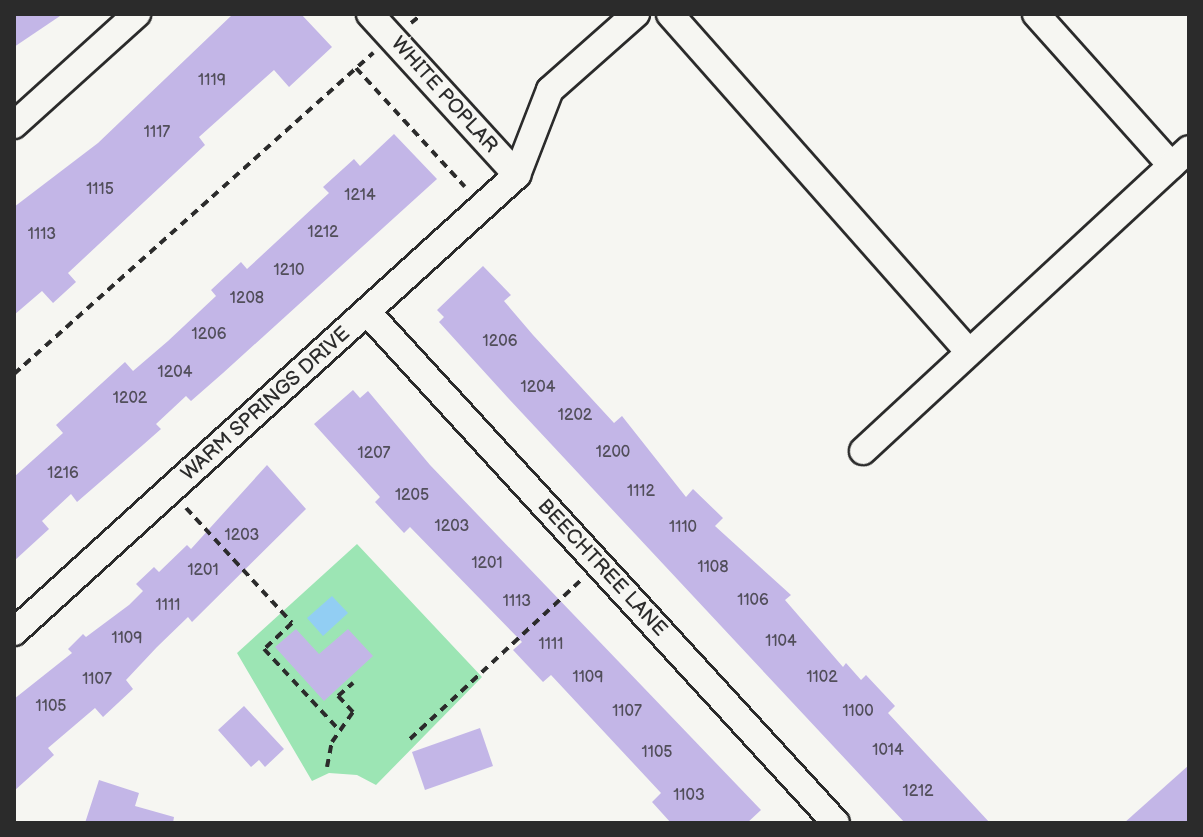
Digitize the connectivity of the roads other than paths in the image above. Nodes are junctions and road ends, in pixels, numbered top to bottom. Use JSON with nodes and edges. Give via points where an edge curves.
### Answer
{"nodes":[{"id":1,"x":137,"y":14,"type":"edge"},
{"id":2,"x":370,"y":14,"type":"edge"},
{"id":3,"x":636,"y":14,"type":"edge"},
{"id":4,"x":670,"y":14,"type":"edge"},
{"id":5,"x":1036,"y":14,"type":"edge"},
{"id":6,"x":14,"y":125,"type":"edge"},
{"id":7,"x":1180,"y":157,"type":"edge"},
{"id":8,"x":517,"y":175,"type":"junction"},
{"id":9,"x":368,"y":313,"type":"junction"},
{"id":10,"x":968,"y":351,"type":"junction"},
{"id":11,"x":863,"y":451,"type":"dead end"},
{"id":12,"x":14,"y":632,"type":"edge"},
{"id":13,"x":836,"y":823,"type":"edge"}],
"edges":[{"from":1,"to":6,"type":"street"},
{"from":2,"to":8,"type":"street","name":"WHITE POPLAR"},
{"from":3,"to":8,"type":"street","via":[[550,90]]},
{"from":4,"to":10,"type":"street"},
{"from":5,"to":7,"type":"street"},
{"from":7,"to":10,"type":"street"},
{"from":8,"to":9,"type":"street","name":"WARM SPRINGS DRIVE"},
{"from":9,"to":12,"type":"street","name":"WARM SPRINGS DRIVE"},
{"from":9,"to":13,"type":"street","name":"BEECHTREE LANE"},
{"from":10,"to":11,"type":"street"}]}
